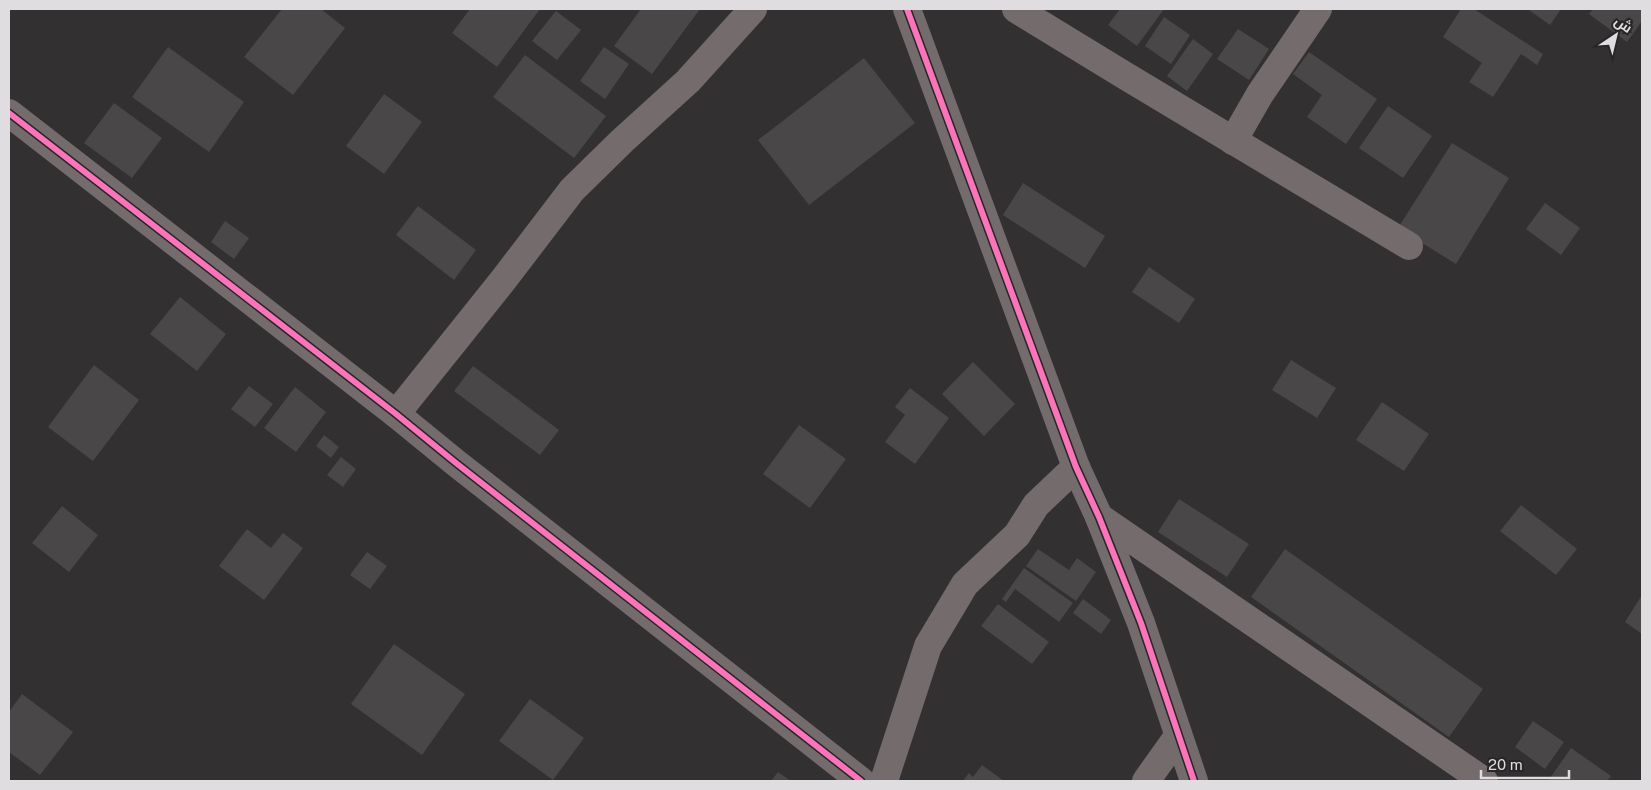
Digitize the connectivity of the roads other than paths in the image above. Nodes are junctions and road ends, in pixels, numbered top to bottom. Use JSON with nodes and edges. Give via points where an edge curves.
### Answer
{"nodes":[{"id":1,"x":753,"y":9,"type":"edge"},
{"id":2,"x":907,"y":9,"type":"edge"},
{"id":3,"x":1016,"y":9,"type":"edge"},
{"id":4,"x":1318,"y":9,"type":"edge"},
{"id":5,"x":9,"y":113,"type":"edge"},
{"id":6,"x":1234,"y":141,"type":"junction"},
{"id":7,"x":1409,"y":246,"type":"dead end"},
{"id":8,"x":396,"y":414,"type":"junction"},
{"id":9,"x":1076,"y":467,"type":"junction"},
{"id":10,"x":1099,"y":518,"type":"junction"},
{"id":11,"x":1178,"y":736,"type":"junction"},
{"id":12,"x":861,"y":781,"type":"edge"},
{"id":13,"x":884,"y":781,"type":"edge"},
{"id":14,"x":1146,"y":781,"type":"edge"},
{"id":15,"x":1194,"y":781,"type":"edge"},
{"id":16,"x":1484,"y":781,"type":"edge"}],
"edges":[{"from":1,"to":8,"type":"street","via":[[688,81],[572,190]]},
{"from":2,"to":9,"type":"street"},
{"from":3,"to":6,"type":"street"},
{"from":4,"to":6,"type":"street","via":[[1260,94]]},
{"from":5,"to":8,"type":"street"},
{"from":6,"to":7,"type":"street"},
{"from":8,"to":12,"type":"street"},
{"from":9,"to":10,"type":"street"},
{"from":9,"to":13,"type":"street","via":[[1036,505],[1017,535],[965,584],[928,646]]},
{"from":10,"to":11,"type":"street","via":[[1140,623]]},
{"from":10,"to":16,"type":"street"},
{"from":11,"to":14,"type":"street"},
{"from":11,"to":15,"type":"street"}]}
